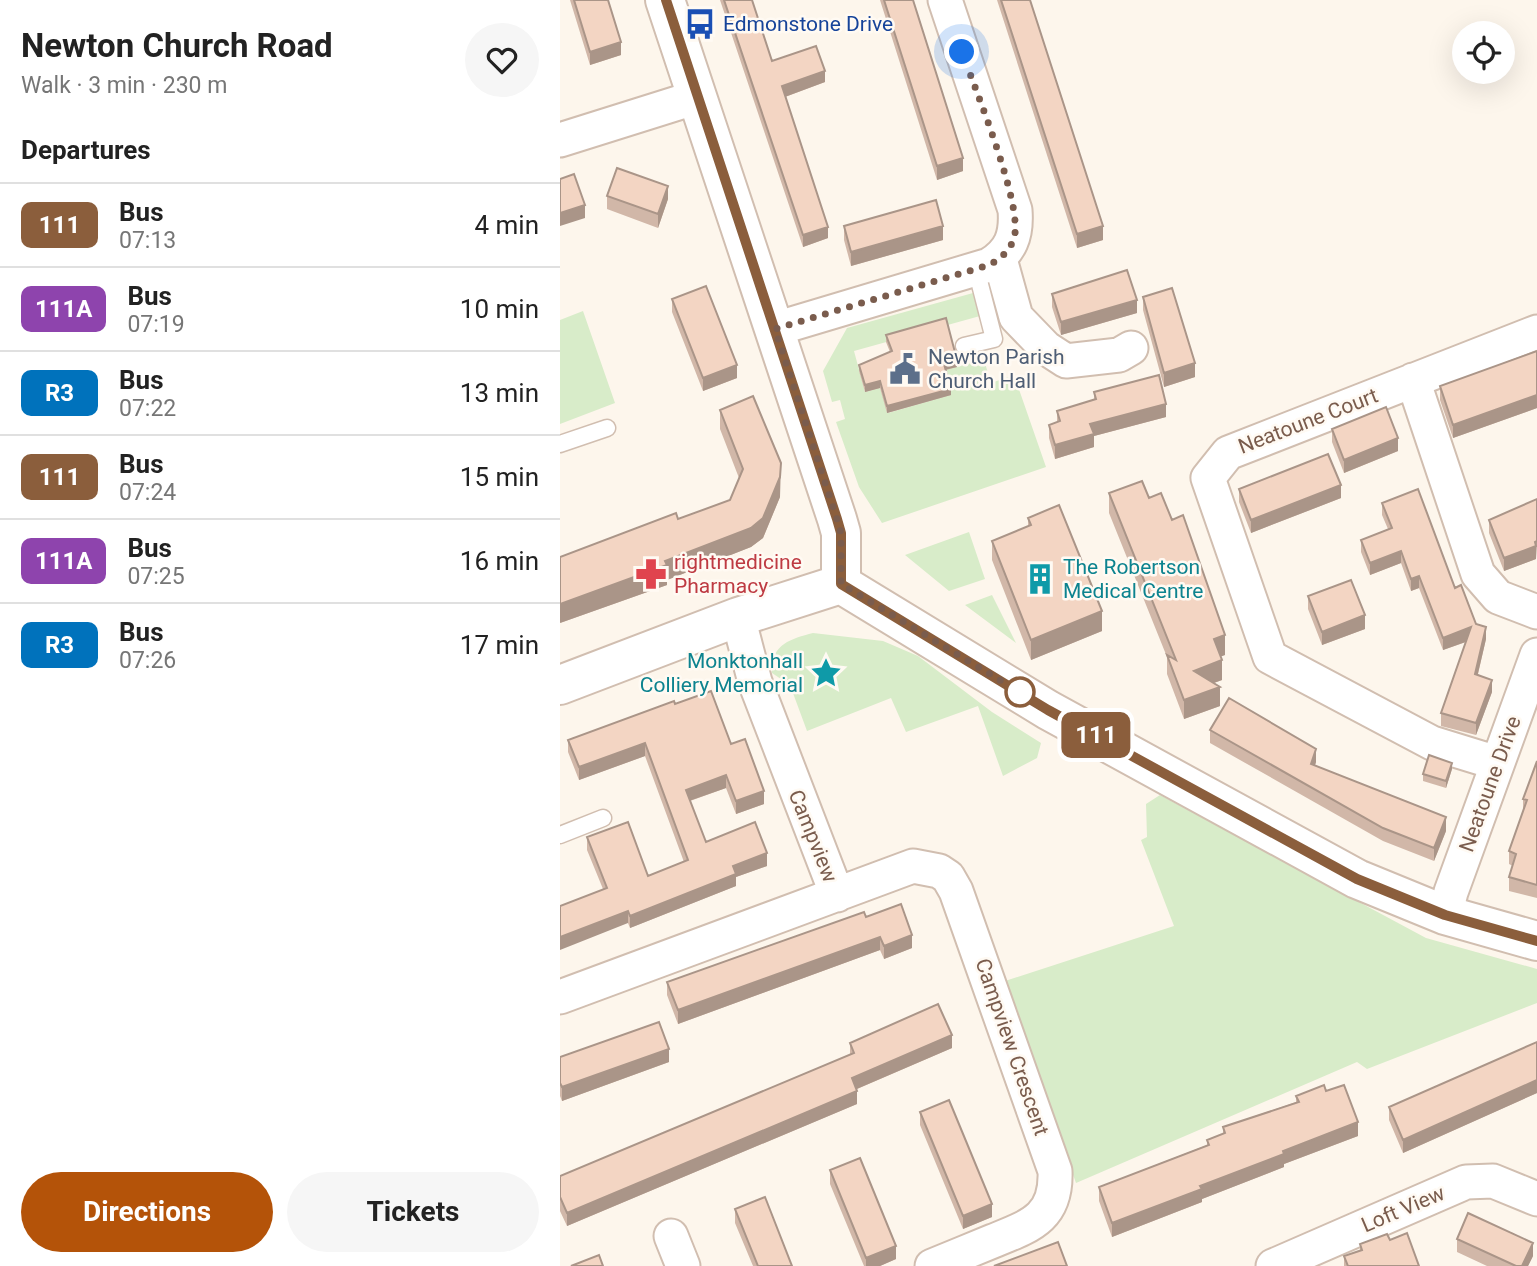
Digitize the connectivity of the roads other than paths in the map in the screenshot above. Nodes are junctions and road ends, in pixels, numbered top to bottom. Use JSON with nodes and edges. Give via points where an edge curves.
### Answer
{"nodes":[{"id":1,"x":666,"y":0,"type":"edge"},
{"id":2,"x":945,"y":0,"type":"edge"},
{"id":3,"x":697,"y":97,"type":"junction"},
{"id":4,"x":560,"y":140,"type":"edge"},
{"id":5,"x":988,"y":264,"type":"junction"},
{"id":6,"x":775,"y":329,"type":"junction"},
{"id":7,"x":1537,"y":332,"type":"edge"},
{"id":8,"x":964,"y":346,"type":"dead end"},
{"id":9,"x":1131,"y":348,"type":"dead end"},
{"id":10,"x":1413,"y":380,"type":"junction"},
{"id":11,"x":607,"y":428,"type":"dead end"},
{"id":12,"x":560,"y":444,"type":"edge"},
{"id":13,"x":841,"y":584,"type":"junction"},
{"id":14,"x":1537,"y":612,"type":"edge"},
{"id":15,"x":738,"y":617,"type":"junction"},
{"id":16,"x":1537,"y":655,"type":"edge"},
{"id":17,"x":560,"y":685,"type":"edge"},
{"id":18,"x":1497,"y":764,"type":"junction"},
{"id":19,"x":603,"y":818,"type":"dead end"},
{"id":20,"x":560,"y":835,"type":"edge"},
{"id":21,"x":837,"y":895,"type":"junction"},
{"id":22,"x":1445,"y":915,"type":"junction"},
{"id":23,"x":1537,"y":941,"type":"edge"},
{"id":24,"x":560,"y":997,"type":"edge"},
{"id":25,"x":1537,"y":1199,"type":"edge"},
{"id":26,"x":932,"y":1266,"type":"edge"},
{"id":27,"x":1273,"y":1266,"type":"edge"}],
"edges":[{"from":1,"to":3,"type":"street"},
{"from":2,"to":5,"type":"street","via":[[1015,210],[1014,239]]},
{"from":3,"to":4,"type":"street"},
{"from":3,"to":6,"type":"street"},
{"from":5,"to":6,"type":"street"},
{"from":5,"to":8,"type":"lane","via":[[995,339]]},
{"from":5,"to":9,"type":"street","via":[[1016,317],[1066,361],[1119,355]]},
{"from":6,"to":13,"type":"street","via":[[839,526]]},
{"from":7,"to":10,"type":"street"},
{"from":10,"to":14,"type":"street","via":[[1478,574],[1498,597]]},
{"from":10,"to":18,"type":"street","name":"Neatoune Court","via":[[1228,453],[1208,478],[1270,657],[1432,743]]},
{"from":11,"to":12,"type":"lane"},
{"from":13,"to":15,"type":"street"},
{"from":13,"to":22,"type":"street","via":[[1048,710],[1357,879]]},
{"from":15,"to":17,"type":"street"},
{"from":15,"to":21,"type":"street","name":"Campview","via":[[755,682]]},
{"from":16,"to":18,"type":"street","name":"Neatoune Drive"},
{"from":18,"to":22,"type":"street","name":"Neatoune Drive"},
{"from":19,"to":20,"type":"lane"},
{"from":21,"to":24,"type":"street","name":"Campview"},
{"from":21,"to":26,"type":"street","name":"Campview Crescent","via":[[912,866],[931,868],[948,877],[1055,1171],[1053,1198],[1038,1220]]},
{"from":22,"to":23,"type":"street"},
{"from":25,"to":27,"type":"street","name":"Loft View","via":[[1493,1181],[1466,1182]]}]}
